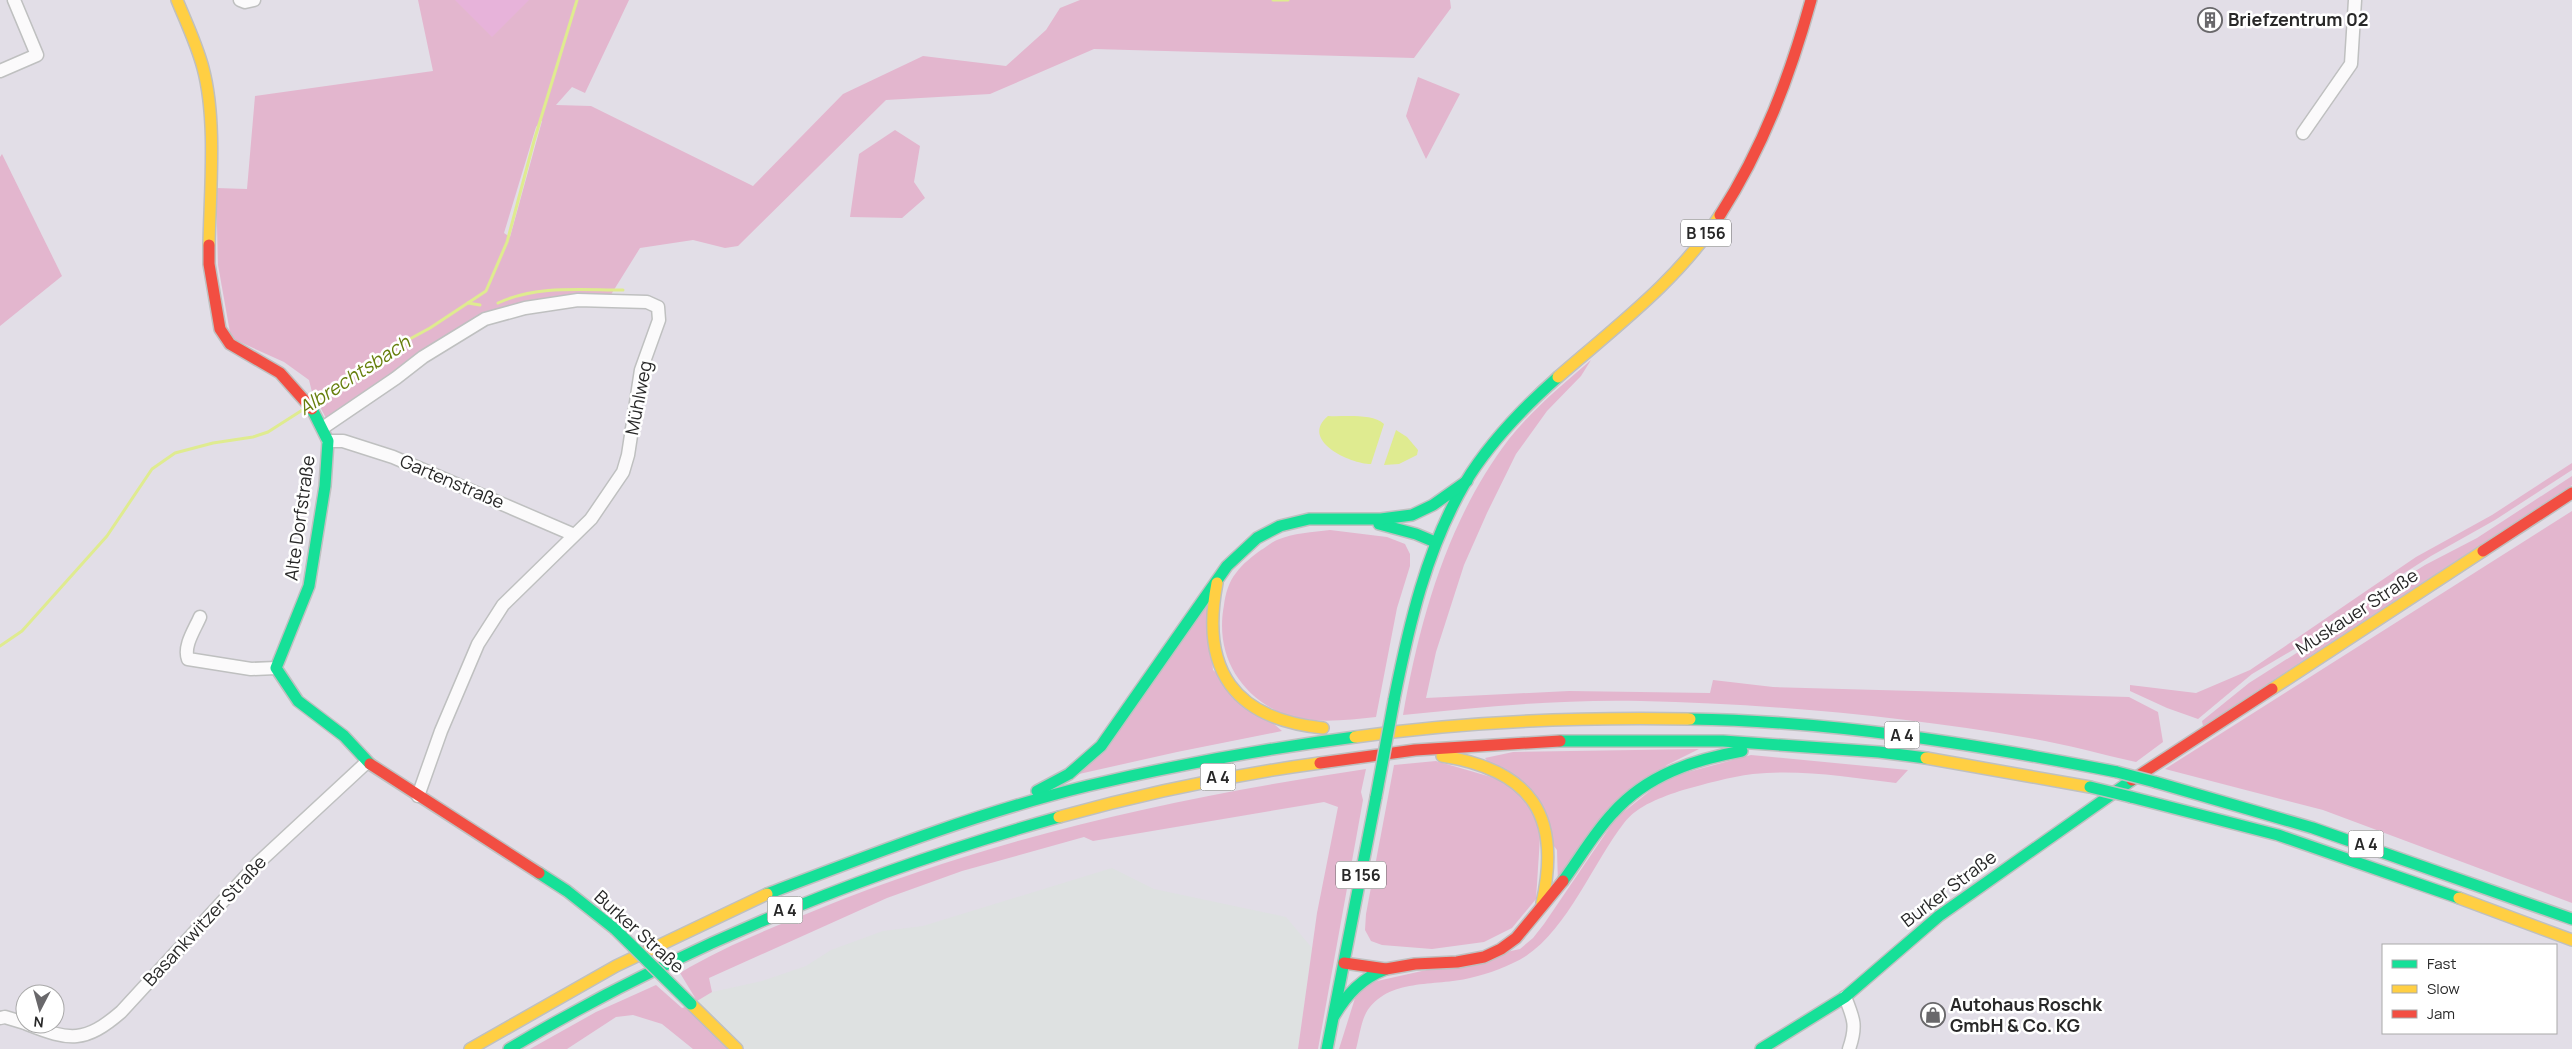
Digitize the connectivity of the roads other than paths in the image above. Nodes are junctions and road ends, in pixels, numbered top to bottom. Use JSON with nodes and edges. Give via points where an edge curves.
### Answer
{"nodes":[{"id":1,"x":14,"y":0,"type":"edge"},
{"id":2,"x":177,"y":0,"type":"edge"},
{"id":3,"x":240,"y":0,"type":"edge"},
{"id":4,"x":254,"y":0,"type":"edge"},
{"id":5,"x":1811,"y":0,"type":"edge"},
{"id":6,"x":2355,"y":0,"type":"edge"},
{"id":7,"x":0,"y":71,"type":"edge"},
{"id":8,"x":2303,"y":133,"type":"dead end"},
{"id":9,"x":324,"y":427,"type":"junction"},
{"id":10,"x":328,"y":441,"type":"junction"},
{"id":11,"x":1467,"y":480,"type":"junction"},
{"id":12,"x":2572,"y":493,"type":"edge"},
{"id":13,"x":1361,"y":520,"type":"junction"},
{"id":14,"x":572,"y":534,"type":"dead end"},
{"id":15,"x":1435,"y":542,"type":"junction"},
{"id":16,"x":1219,"y":578,"type":"junction"},
{"id":17,"x":200,"y":617,"type":"dead end"},
{"id":18,"x":276,"y":668,"type":"junction"},
{"id":19,"x":1397,"y":729,"type":"junction"},
{"id":20,"x":1787,"y":744,"type":"junction"},
{"id":21,"x":1361,"y":755,"type":"junction"},
{"id":22,"x":2161,"y":760,"type":"joint"},
{"id":23,"x":367,"y":762,"type":"junction"},
{"id":24,"x":418,"y":796,"type":"junction"},
{"id":25,"x":1005,"y":808,"type":"junction"},
{"id":26,"x":1539,"y":912,"type":"junction"},
{"id":27,"x":2572,"y":919,"type":"edge"},
{"id":28,"x":2572,"y":940,"type":"edge"},
{"id":29,"x":1345,"y":957,"type":"junction"},
{"id":30,"x":1416,"y":964,"type":"junction"},
{"id":31,"x":1386,"y":969,"type":"junction"},
{"id":32,"x":1846,"y":998,"type":"junction"},
{"id":33,"x":1334,"y":1016,"type":"junction"},
{"id":34,"x":0,"y":1018,"type":"edge"},
{"id":35,"x":15,"y":1021,"type":"edge"},
{"id":36,"x":58,"y":1034,"type":"edge"},
{"id":37,"x":470,"y":1049,"type":"edge"},
{"id":38,"x":509,"y":1049,"type":"edge"},
{"id":39,"x":737,"y":1049,"type":"edge"},
{"id":40,"x":1327,"y":1049,"type":"edge"},
{"id":41,"x":1761,"y":1049,"type":"edge"},
{"id":42,"x":1849,"y":1049,"type":"edge"}],
"edges":[{"from":1,"to":7,"type":"street","via":[[37,55]]},
{"from":2,"to":9,"type":"main road","name":"Alte Dorfstraße","via":[[203,68],[207,91],[210,264],[220,329],[230,344],[280,374],[302,396]]},
{"from":3,"to":4,"type":"street"},
{"from":5,"to":11,"type":"main road","number":"B 156","via":[[1774,113],[1751,164],[1717,221],[1640,304],[1526,406],[1497,438]]},
{"from":6,"to":8,"type":"street","via":[[2351,64]]},
{"from":9,"to":10,"type":"main road","name":"Alte Dorfstraße"},
{"from":9,"to":24,"type":"street","name":"Mühlweg","via":[[423,357],[485,319],[525,308],[578,300],[647,302],[658,307],[659,320],[641,370],[623,472],[590,519],[503,605],[478,644]]},
{"from":10,"to":14,"type":"street","name":"Gartenstraße","via":[[343,441],[393,457]]},
{"from":10,"to":18,"type":"main road","name":"Alte Dorfstraße","via":[[325,486],[309,586]]},
{"from":11,"to":13,"type":"main road","via":[[1433,505],[1412,515]]},
{"from":11,"to":15,"type":"main road","number":"B 156"},
{"from":12,"to":22,"type":"main road","name":"Muskauer Straße"},
{"from":13,"to":15,"type":"main road"},
{"from":13,"to":16,"type":"main road","via":[[1309,519],[1280,526],[1246,546]]},
{"from":15,"to":29,"type":"main road","number":"B 156","bridge":true,"via":[[1415,603]]},
{"from":16,"to":19,"type":"main road","via":[[1212,612],[1214,643],[1225,675],[1245,702],[1275,721],[1300,728]]},
{"from":16,"to":25,"type":"main road","via":[[1101,746],[1069,774]]},
{"from":17,"to":18,"type":"street","via":[[185,653],[188,659],[251,669]]},
{"from":18,"to":23,"type":"main road","via":[[298,702],[344,736]]},
{"from":19,"to":25,"type":"main road","number":"A 4","via":[[1300,741],[1233,754]]},
{"from":19,"to":27,"type":"main road","number":"A 4","bridge":true,"via":[[1573,719],[1751,720],[1991,747],[2117,772],[2290,819]]},
{"from":20,"to":21,"type":"main road","number":"A 4","via":[[1670,738],[1572,738]]},
{"from":20,"to":26,"type":"main road","via":[[1704,757],[1672,769],[1643,786],[1608,818],[1562,885]]},
{"from":20,"to":28,"type":"main road","number":"A 4","bridge":true,"via":[[1884,752],[1981,766],[2090,787],[2233,822],[2364,864]]},
{"from":21,"to":26,"type":"main road","via":[[1460,757],[1488,765],[1513,780],[1536,806],[1549,839],[1550,875]]},
{"from":21,"to":38,"type":"main road","number":"A 4","via":[[1281,766],[1148,793],[1033,823],[900,865],[817,896],[715,941],[614,990]]},
{"from":22,"to":32,"type":"main road","name":"Burker Straße","via":[[1976,888],[1939,916]]},
{"from":23,"to":24,"type":"main road"},
{"from":23,"to":36,"type":"street","name":"Basankwitzer Straße","via":[[258,863],[103,1027],[80,1037]]},
{"from":24,"to":39,"type":"main road","name":"Burker Straße","bridge":true,"via":[[567,891],[615,929]]},
{"from":25,"to":37,"type":"main road","number":"A 4","via":[[862,857],[698,926],[612,969]]},
{"from":26,"to":30,"type":"main road","via":[[1515,940],[1485,957],[1464,962]]},
{"from":29,"to":30,"type":"main road"},
{"from":29,"to":31,"type":"main road"},
{"from":29,"to":33,"type":"main road","number":"B 156"},
{"from":30,"to":31,"type":"main road"},
{"from":31,"to":33,"type":"main road","via":[[1350,990]]},
{"from":32,"to":41,"type":"main road","name":"Burker Straße"},
{"from":32,"to":42,"type":"street","via":[[1855,1032]]},
{"from":33,"to":40,"type":"main road","number":"B 156"},
{"from":34,"to":35,"type":"street","name":"Basankwitzer Straße"}]}
